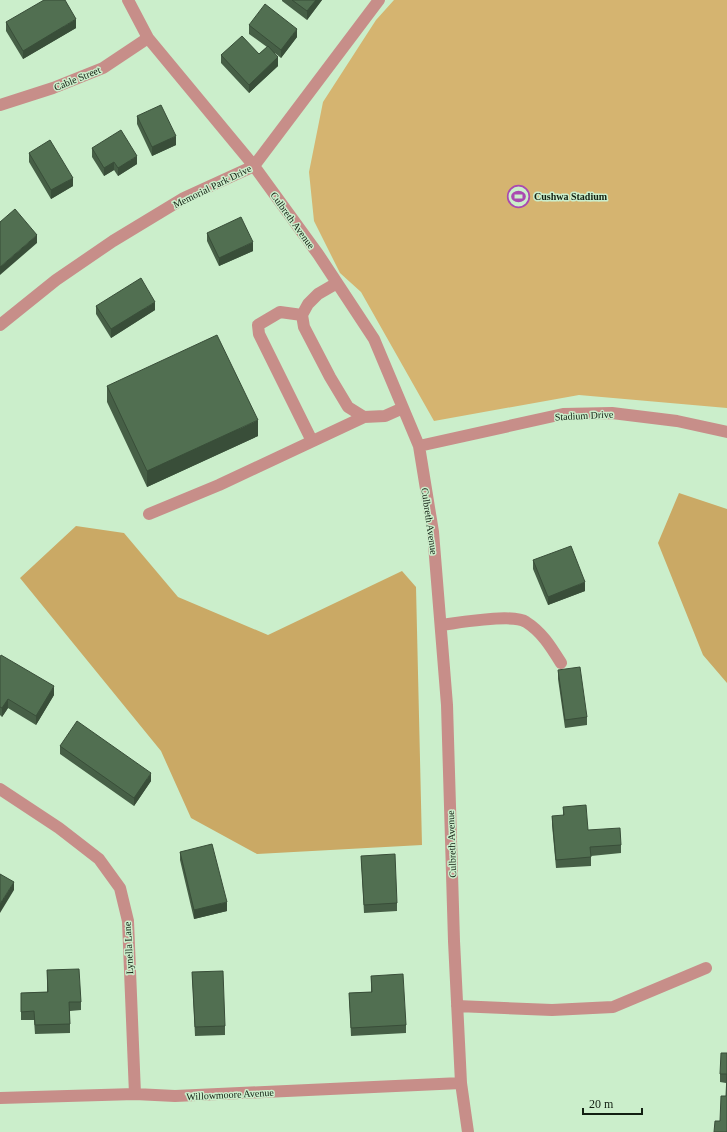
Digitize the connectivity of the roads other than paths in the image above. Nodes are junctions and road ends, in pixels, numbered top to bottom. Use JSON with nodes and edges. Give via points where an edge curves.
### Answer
{"nodes":[{"id":1,"x":128,"y":0,"type":"edge"},
{"id":2,"x":379,"y":0,"type":"edge"},
{"id":3,"x":148,"y":38,"type":"junction"},
{"id":4,"x":0,"y":105,"type":"edge"},
{"id":5,"x":254,"y":166,"type":"junction"},
{"id":6,"x":337,"y":283,"type":"junction"},
{"id":7,"x":302,"y":315,"type":"junction"},
{"id":8,"x":0,"y":325,"type":"edge"},
{"id":9,"x":403,"y":408,"type":"junction"},
{"id":10,"x":364,"y":417,"type":"junction"},
{"id":11,"x":727,"y":432,"type":"edge"},
{"id":12,"x":312,"y":441,"type":"junction"},
{"id":13,"x":419,"y":446,"type":"junction"},
{"id":14,"x":149,"y":514,"type":"dead end"},
{"id":15,"x":441,"y":625,"type":"junction"},
{"id":16,"x":561,"y":663,"type":"dead end"},
{"id":17,"x":0,"y":789,"type":"edge"},
{"id":18,"x":706,"y":968,"type":"dead end"},
{"id":19,"x":457,"y":1006,"type":"junction"},
{"id":20,"x":461,"y":1083,"type":"junction"},
{"id":21,"x":135,"y":1094,"type":"junction"},
{"id":22,"x":0,"y":1098,"type":"edge"},
{"id":23,"x":468,"y":1132,"type":"edge"}],
"edges":[{"from":1,"to":3,"type":"street","name":"Culbreth Avenue"},
{"from":2,"to":5,"type":"street","name":"Memorial Park Drive"},
{"from":3,"to":4,"type":"street","name":"Cable Street","via":[[103,68]]},
{"from":3,"to":5,"type":"street","name":"Culbreth Avenue"},
{"from":5,"to":6,"type":"street","name":"Culbreth Avenue"},
{"from":5,"to":8,"type":"street","name":"Memorial Park Drive","via":[[184,198],[113,241],[56,280]]},
{"from":6,"to":7,"type":"street","via":[[318,294]]},
{"from":6,"to":9,"type":"street","name":"Culbreth Avenue","via":[[374,339]]},
{"from":7,"to":10,"type":"street","via":[[304,327],[340,395],[348,407]]},
{"from":7,"to":12,"type":"street","via":[[280,312],[258,325],[258,330]]},
{"from":9,"to":10,"type":"street","via":[[385,416]]},
{"from":9,"to":13,"type":"street","name":"Culbreth Avenue"},
{"from":10,"to":12,"type":"street"},
{"from":11,"to":13,"type":"street","name":"Stadium Drive","via":[[677,421],[612,412],[563,414]]},
{"from":12,"to":14,"type":"street"},
{"from":13,"to":15,"type":"street","name":"Culbreth Avenue","via":[[434,532]]},
{"from":15,"to":16,"type":"street","via":[[506,618],[525,620],[546,638]]},
{"from":15,"to":19,"type":"street","name":"Culbreth Avenue","via":[[447,705]]},
{"from":17,"to":21,"type":"street","name":"Lynella Lane","via":[[59,828],[99,859],[120,888],[128,922]]},
{"from":18,"to":19,"type":"street","via":[[613,1007],[552,1010]]},
{"from":19,"to":20,"type":"street","name":"Culbreth Avenue"},
{"from":20,"to":21,"type":"street","name":"Willowmoore Avenue","via":[[175,1096]]},
{"from":20,"to":23,"type":"street","name":"Culbreth Avenue"},
{"from":21,"to":22,"type":"street","name":"Willowmoore Avenue"}]}
